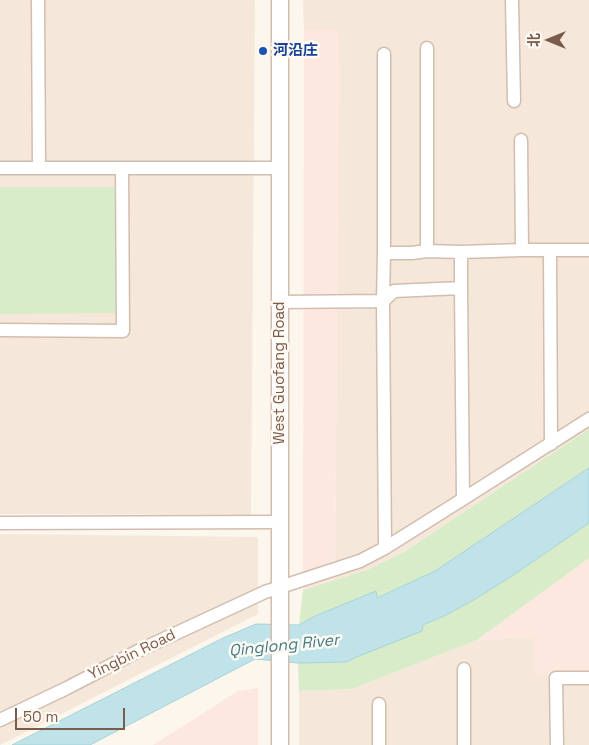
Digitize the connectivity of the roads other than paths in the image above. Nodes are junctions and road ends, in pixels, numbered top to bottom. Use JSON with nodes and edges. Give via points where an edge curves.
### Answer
{"nodes":[{"id":1,"x":38,"y":0,"type":"edge"},
{"id":2,"x":280,"y":0,"type":"edge"},
{"id":3,"x":512,"y":0,"type":"edge"},
{"id":4,"x":427,"y":48,"type":"dead end"},
{"id":5,"x":384,"y":54,"type":"dead end"},
{"id":6,"x":514,"y":101,"type":"dead end"},
{"id":7,"x":522,"y":140,"type":"dead end"},
{"id":8,"x":0,"y":168,"type":"edge"},
{"id":9,"x":39,"y":168,"type":"junction"},
{"id":10,"x":122,"y":168,"type":"junction"},
{"id":11,"x":280,"y":168,"type":"junction"},
{"id":12,"x":522,"y":250,"type":"junction"},
{"id":13,"x":550,"y":250,"type":"junction"},
{"id":14,"x":589,"y":250,"type":"edge"},
{"id":15,"x":427,"y":251,"type":"junction"},
{"id":16,"x":461,"y":252,"type":"junction"},
{"id":17,"x":384,"y":254,"type":"junction"},
{"id":18,"x":461,"y":288,"type":"junction"},
{"id":19,"x":383,"y":301,"type":"junction"},
{"id":20,"x":280,"y":302,"type":"junction"},
{"id":21,"x":0,"y":330,"type":"edge"},
{"id":22,"x":589,"y":418,"type":"edge"},
{"id":23,"x":551,"y":444,"type":"junction"},
{"id":24,"x":464,"y":500,"type":"junction"},
{"id":25,"x":279,"y":522,"type":"junction"},
{"id":26,"x":0,"y":523,"type":"edge"},
{"id":27,"x":385,"y":548,"type":"junction"},
{"id":28,"x":272,"y":590,"type":"junction"},
{"id":29,"x":464,"y":669,"type":"dead end"},
{"id":30,"x":589,"y":678,"type":"edge"},
{"id":31,"x":379,"y":704,"type":"dead end"},
{"id":32,"x":0,"y":720,"type":"edge"},
{"id":33,"x":280,"y":745,"type":"edge"},
{"id":34,"x":379,"y":745,"type":"edge"},
{"id":35,"x":464,"y":745,"type":"edge"},
{"id":36,"x":557,"y":745,"type":"edge"}],
"edges":[{"from":1,"to":9,"type":"street"},
{"from":2,"to":11,"type":"street","name":"West Guofang Road"},
{"from":3,"to":6,"type":"street"},
{"from":4,"to":15,"type":"street"},
{"from":5,"to":17,"type":"street"},
{"from":7,"to":12,"type":"street"},
{"from":8,"to":9,"type":"street"},
{"from":9,"to":10,"type":"street"},
{"from":10,"to":11,"type":"street"},
{"from":10,"to":21,"type":"street","via":[[123,331]]},
{"from":11,"to":20,"type":"street","name":"West Guofang Road"},
{"from":12,"to":13,"type":"street"},
{"from":12,"to":16,"type":"street"},
{"from":13,"to":14,"type":"street"},
{"from":13,"to":23,"type":"street"},
{"from":15,"to":16,"type":"street"},
{"from":15,"to":17,"type":"street"},
{"from":16,"to":18,"type":"street"},
{"from":17,"to":19,"type":"street"},
{"from":18,"to":19,"type":"street","via":[[394,291]]},
{"from":18,"to":24,"type":"street"},
{"from":19,"to":20,"type":"street"},
{"from":19,"to":27,"type":"street"},
{"from":20,"to":25,"type":"street","name":"West Guofang Road"},
{"from":22,"to":23,"type":"street","name":"Yingbin Road"},
{"from":23,"to":24,"type":"street","name":"Yingbin Road"},
{"from":24,"to":27,"type":"street","name":"Yingbin Road"},
{"from":25,"to":26,"type":"street"},
{"from":25,"to":28,"type":"street","name":"West Guofang Road"},
{"from":27,"to":28,"type":"street","name":"Yingbin Road","via":[[360,561]]},
{"from":28,"to":32,"type":"street","name":"Yingbin Road","via":[[140,650]]},
{"from":28,"to":33,"type":"street","name":"West Guofang Road","via":[[279,604]]},
{"from":29,"to":35,"type":"street"},
{"from":30,"to":36,"type":"street","via":[[556,678]]},
{"from":31,"to":34,"type":"street"}]}
